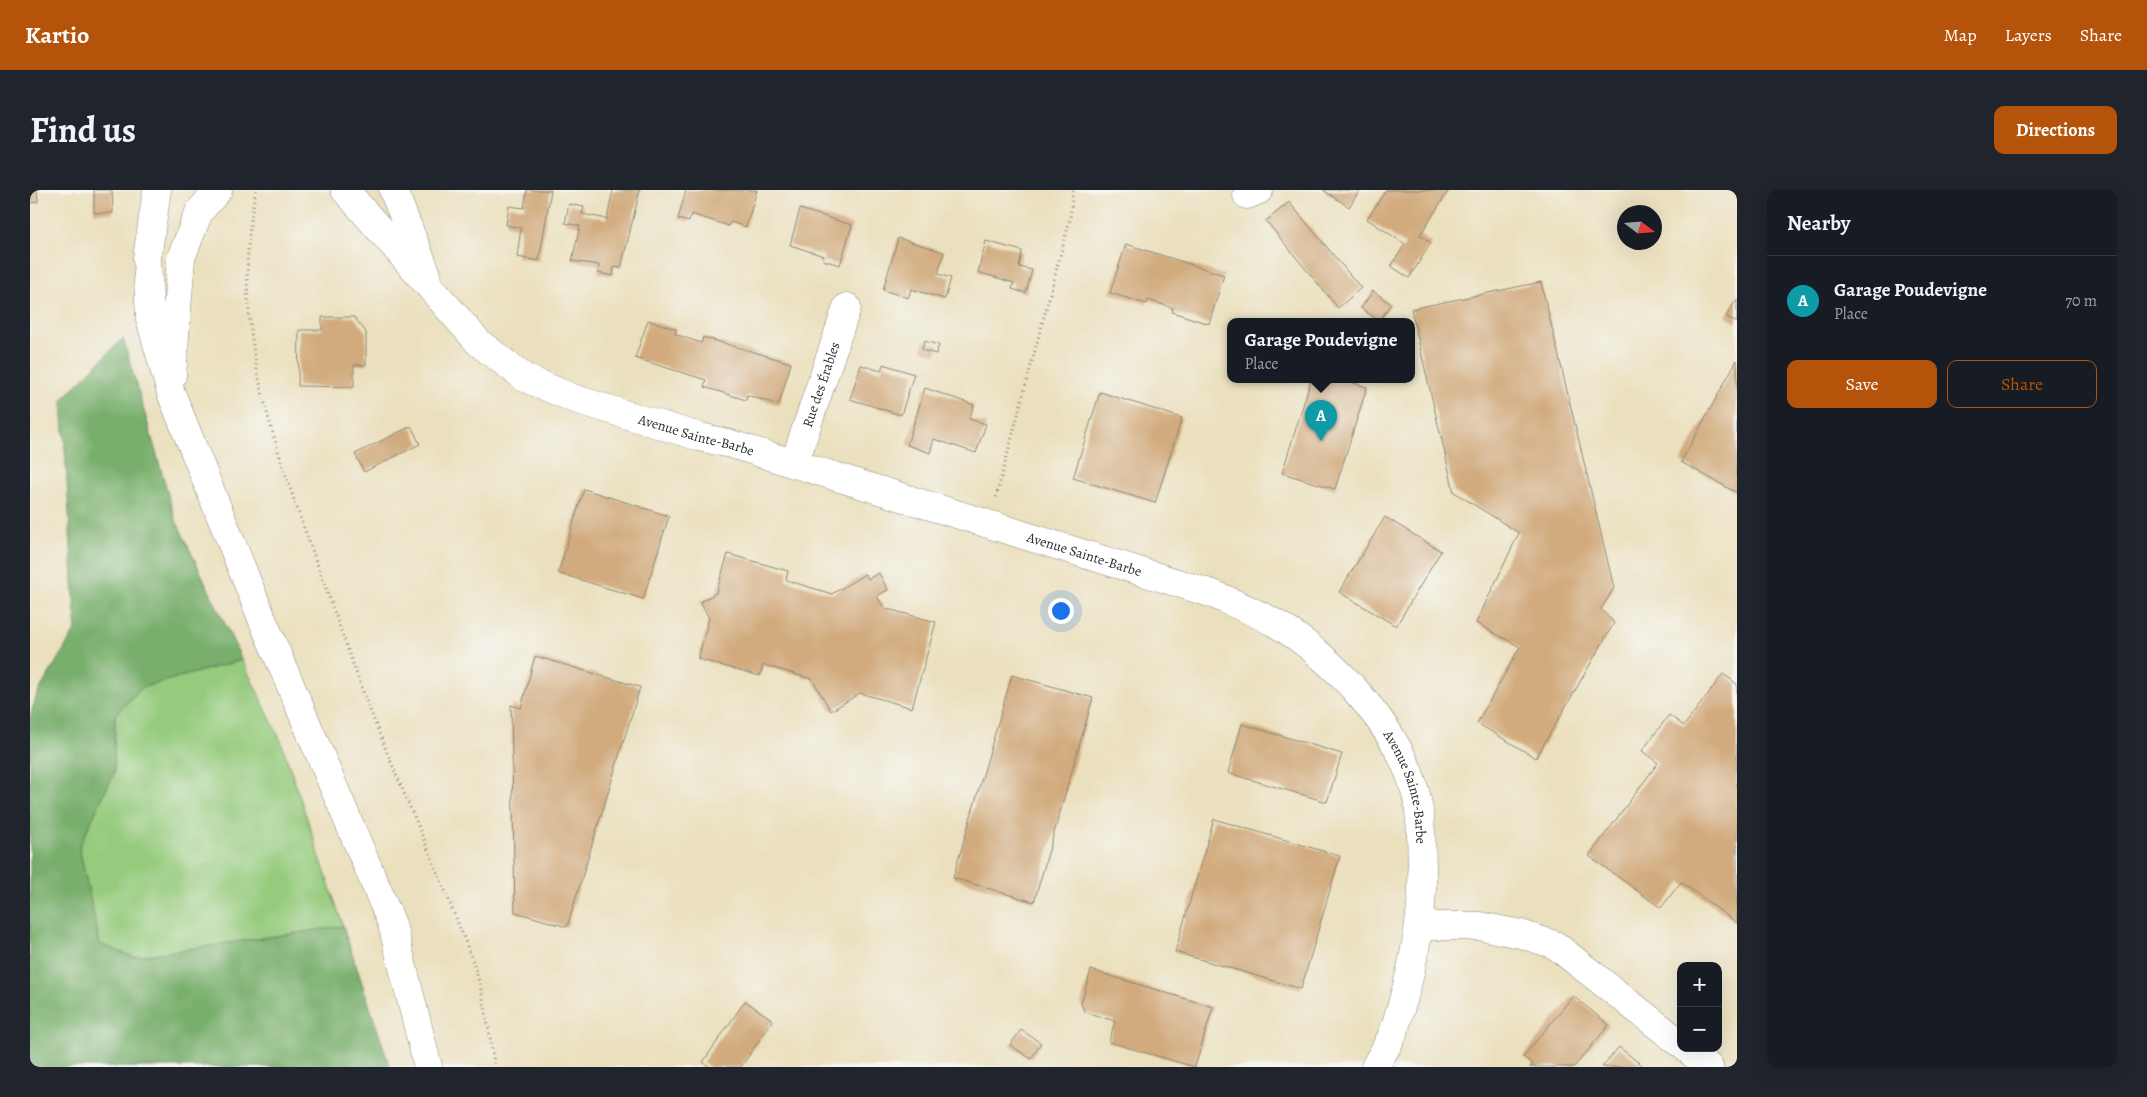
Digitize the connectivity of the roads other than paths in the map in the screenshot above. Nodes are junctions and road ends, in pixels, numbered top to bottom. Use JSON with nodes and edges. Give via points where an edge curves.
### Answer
{"nodes":[{"id":1,"x":156,"y":190,"type":"edge"},
{"id":2,"x":218,"y":190,"type":"edge"},
{"id":3,"x":344,"y":190,"type":"edge"},
{"id":4,"x":393,"y":190,"type":"edge"},
{"id":5,"x":435,"y":292,"type":"junction"},
{"id":6,"x":847,"y":307,"type":"dead end"},
{"id":7,"x":171,"y":392,"type":"junction"},
{"id":8,"x":794,"y":464,"type":"junction"},
{"id":9,"x":1420,"y":926,"type":"junction"},
{"id":10,"x":1677,"y":1041,"type":"edge"},
{"id":11,"x":1691,"y":1052,"type":"edge"},
{"id":12,"x":428,"y":1067,"type":"edge"},
{"id":13,"x":1375,"y":1067,"type":"edge"},
{"id":14,"x":1709,"y":1067,"type":"edge"}],
"edges":[{"from":1,"to":7,"type":"street","via":[[146,258],[150,319]]},
{"from":2,"to":7,"type":"street","via":[[199,212],[181,258]]},
{"from":3,"to":5,"type":"street","name":"Avenue Sainte-Barbe"},
{"from":4,"to":5,"type":"street","name":"Avenue Sainte-Barbe"},
{"from":5,"to":8,"type":"street","name":"Avenue Sainte-Barbe","via":[[479,343],[525,378],[574,399]]},
{"from":6,"to":8,"type":"street","name":"Rue des Érables"},
{"from":7,"to":12,"type":"street","via":[[263,621],[392,924]]},
{"from":8,"to":9,"type":"street","name":"Avenue Sainte-Barbe","via":[[1213,594],[1275,623],[1342,676],[1387,728],[1404,761],[1416,795],[1421,828],[1423,888]]},
{"from":9,"to":10,"type":"street","via":[[1480,926],[1555,945]]},
{"from":9,"to":13,"type":"street","name":"Avenue Sainte-Barbe","via":[[1393,1033]]},
{"from":11,"to":14,"type":"street"}]}
